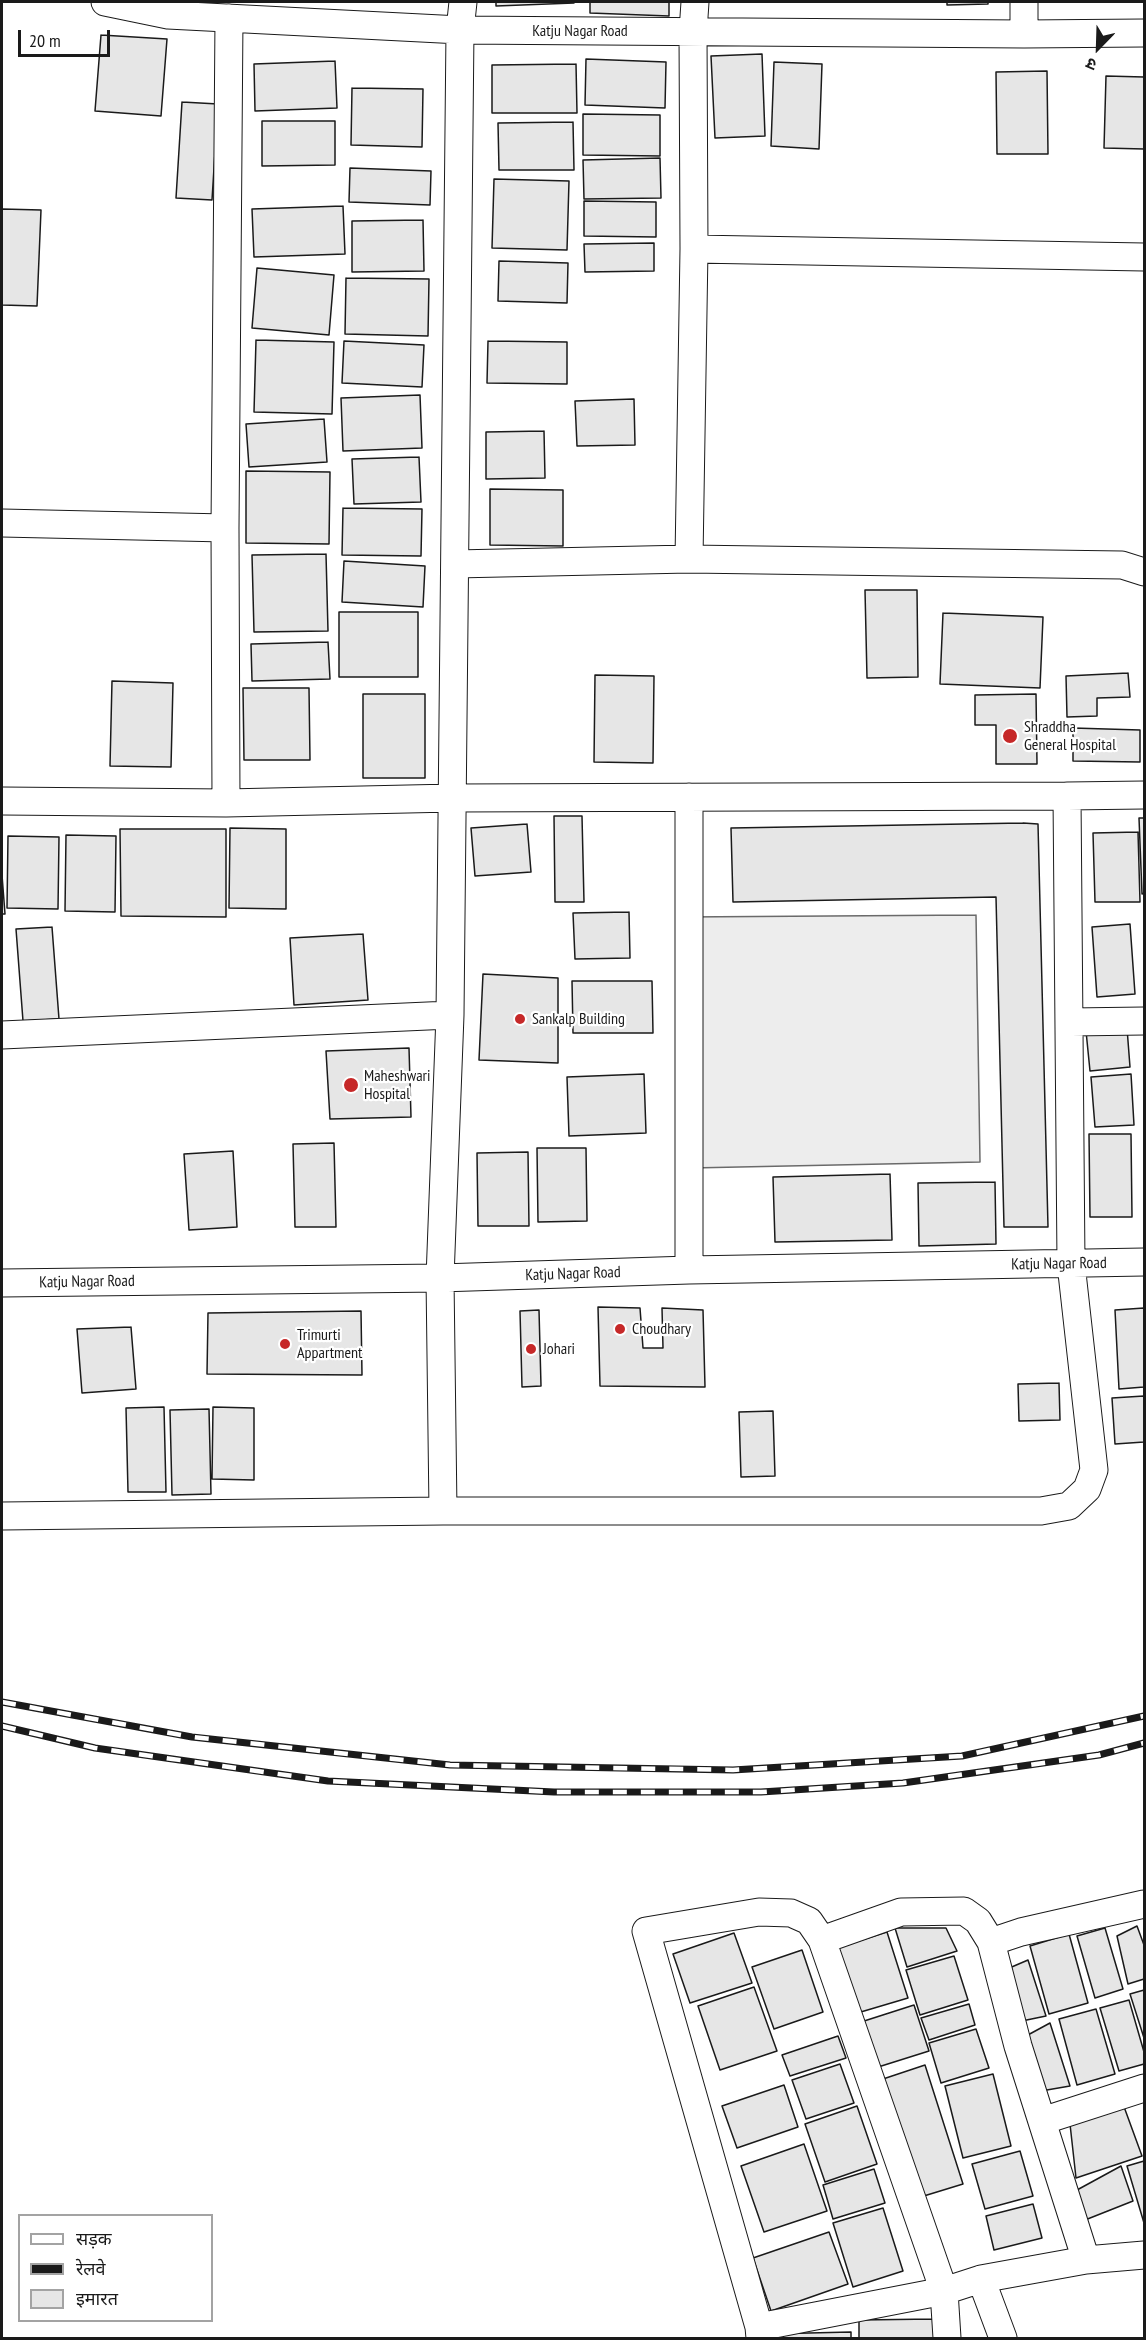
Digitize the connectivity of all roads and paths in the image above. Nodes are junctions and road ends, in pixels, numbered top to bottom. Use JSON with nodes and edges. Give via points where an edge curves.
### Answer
{"nodes":[{"id":1,"x":105,"y":2,"type":"edge"},
{"id":2,"x":463,"y":2,"type":"edge"},
{"id":3,"x":695,"y":2,"type":"edge"},
{"id":4,"x":1024,"y":2,"type":"edge"},
{"id":5,"x":229,"y":18,"type":"junction"},
{"id":6,"x":459,"y":30,"type":"junction"},
{"id":7,"x":693,"y":32,"type":"junction"},
{"id":8,"x":1144,"y":33,"type":"edge"},
{"id":9,"x":1024,"y":34,"type":"junction"},
{"id":10,"x":694,"y":249,"type":"junction"},
{"id":11,"x":1144,"y":257,"type":"edge"},
{"id":12,"x":2,"y":523,"type":"edge"},
{"id":13,"x":225,"y":528,"type":"junction"},
{"id":14,"x":689,"y":559,"type":"junction"},
{"id":15,"x":455,"y":564,"type":"junction"},
{"id":16,"x":1144,"y":572,"type":"edge"},
{"id":17,"x":1144,"y":795,"type":"edge"},
{"id":18,"x":1067,"y":796,"type":"junction"},
{"id":19,"x":689,"y":797,"type":"junction"},
{"id":20,"x":453,"y":798,"type":"junction"},
{"id":21,"x":2,"y":801,"type":"edge"},
{"id":22,"x":226,"y":803,"type":"junction"},
{"id":23,"x":450,"y":1015,"type":"junction"},
{"id":24,"x":1144,"y":1021,"type":"edge"},
{"id":25,"x":1071,"y":1022,"type":"junction"},
{"id":26,"x":2,"y":1035,"type":"edge"},
{"id":27,"x":1144,"y":1262,"type":"edge"},
{"id":28,"x":1071,"y":1264,"type":"junction"},
{"id":29,"x":688,"y":1270,"type":"junction"},
{"id":30,"x":440,"y":1278,"type":"junction"},
{"id":31,"x":2,"y":1283,"type":"edge"},
{"id":32,"x":443,"y":1511,"type":"junction"},
{"id":33,"x":2,"y":1516,"type":"edge"},
{"id":34,"x":1144,"y":1904,"type":"edge"},
{"id":35,"x":822,"y":1940,"type":"junction"},
{"id":36,"x":991,"y":1942,"type":"junction"},
{"id":37,"x":1144,"y":2088,"type":"edge"},
{"id":38,"x":1042,"y":2121,"type":"junction"},
{"id":39,"x":1144,"y":2255,"type":"edge"},
{"id":40,"x":1086,"y":2260,"type":"junction"},
{"id":41,"x":981,"y":2279,"type":"junction"},
{"id":42,"x":944,"y":2291,"type":"junction"},
{"id":43,"x":759,"y":2333,"type":"edge"},
{"id":44,"x":947,"y":2338,"type":"edge"},
{"id":45,"x":1003,"y":2338,"type":"edge"}],
"edges":[{"from":1,"to":5,"type":"street","name":"Katju Nagar Road","via":[[168,15]]},
{"from":2,"to":6,"type":"street"},
{"from":3,"to":7,"type":"street"},
{"from":4,"to":9,"type":"street"},
{"from":5,"to":6,"type":"street","name":"Katju Nagar Road"},
{"from":5,"to":13,"type":"street"},
{"from":6,"to":7,"type":"street","name":"Katju Nagar Road"},
{"from":6,"to":15,"type":"street"},
{"from":7,"to":9,"type":"street","name":"Katju Nagar Road"},
{"from":7,"to":10,"type":"street"},
{"from":8,"to":9,"type":"street","name":"Katju Nagar Road"},
{"from":10,"to":11,"type":"street"},
{"from":10,"to":14,"type":"street"},
{"from":12,"to":13,"type":"street"},
{"from":13,"to":22,"type":"street"},
{"from":14,"to":15,"type":"street"},
{"from":14,"to":16,"type":"street","via":[[1122,565]]},
{"from":15,"to":20,"type":"street"},
{"from":17,"to":18,"type":"street"},
{"from":18,"to":19,"type":"street"},
{"from":18,"to":25,"type":"street"},
{"from":19,"to":20,"type":"street"},
{"from":19,"to":29,"type":"street"},
{"from":20,"to":22,"type":"street"},
{"from":20,"to":23,"type":"street"},
{"from":21,"to":22,"type":"street"},
{"from":23,"to":26,"type":"street"},
{"from":23,"to":30,"type":"street"},
{"from":24,"to":25,"type":"street"},
{"from":25,"to":28,"type":"street"},
{"from":27,"to":28,"type":"street","name":"Katju Nagar Road"},
{"from":28,"to":29,"type":"street","name":"Katju Nagar Road"},
{"from":28,"to":32,"type":"street","via":[[1094,1470],[1087,1489],[1069,1506],[1041,1511]]},
{"from":29,"to":30,"type":"street","name":"Katju Nagar Road"},
{"from":30,"to":31,"type":"street","name":"Katju Nagar Road"},
{"from":30,"to":32,"type":"street"},
{"from":32,"to":33,"type":"street"},
{"from":34,"to":36,"type":"street"},
{"from":35,"to":36,"type":"street","via":[[901,1912],[949,1910],[964,1911],[978,1921]]},
{"from":35,"to":42,"type":"street"},
{"from":35,"to":43,"type":"street","via":[[809,1922],[791,1913],[759,1912],[646,1931]]},
{"from":36,"to":38,"type":"street"},
{"from":37,"to":38,"type":"street"},
{"from":38,"to":40,"type":"street"},
{"from":39,"to":40,"type":"street"},
{"from":40,"to":41,"type":"street"},
{"from":41,"to":42,"type":"street"},
{"from":41,"to":45,"type":"street"},
{"from":42,"to":43,"type":"street"},
{"from":42,"to":44,"type":"street"}]}
